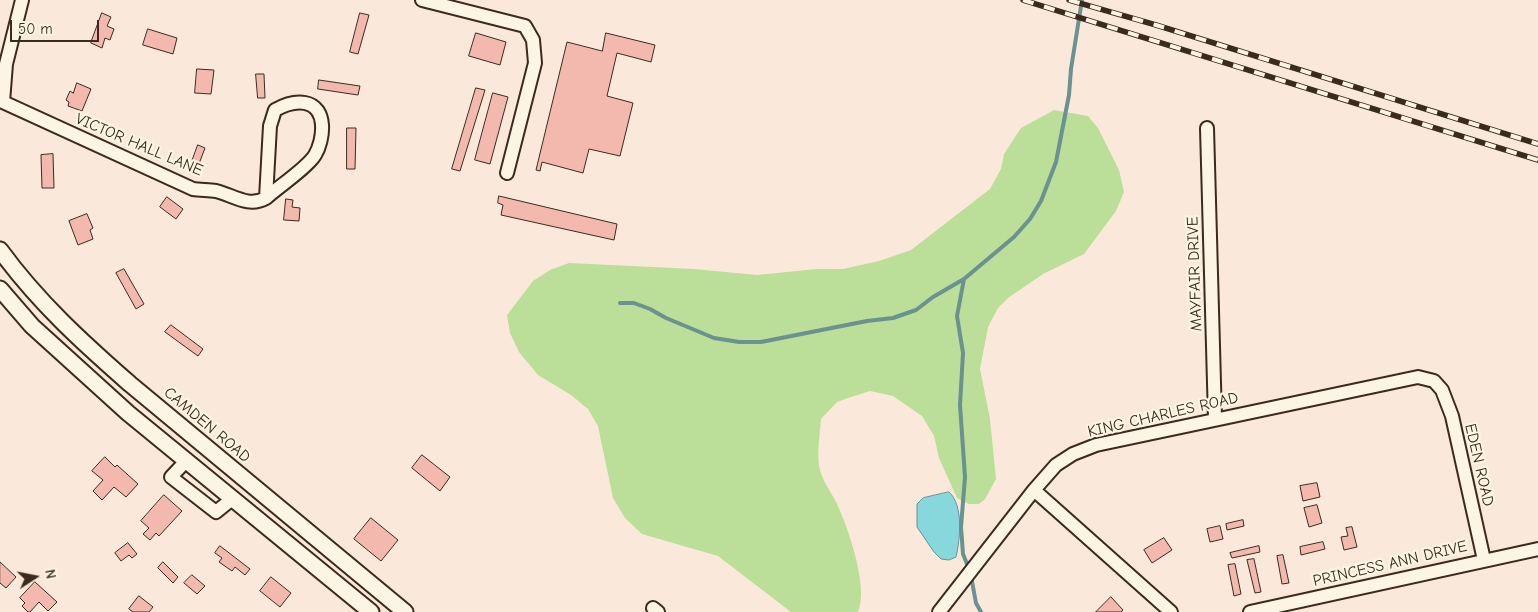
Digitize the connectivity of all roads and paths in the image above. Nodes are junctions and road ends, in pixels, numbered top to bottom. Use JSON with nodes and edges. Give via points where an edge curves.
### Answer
{"nodes":[{"id":1,"x":22,"y":0,"type":"edge"},
{"id":2,"x":422,"y":0,"type":"edge"},
{"id":3,"x":1207,"y":128,"type":"dead end"},
{"id":4,"x":507,"y":173,"type":"dead end"},
{"id":5,"x":266,"y":198,"type":"junction"},
{"id":6,"x":0,"y":250,"type":"edge"},
{"id":7,"x":0,"y":289,"type":"edge"},
{"id":8,"x":24,"y":316,"type":"junction"},
{"id":9,"x":1434,"y":381,"type":"joint"},
{"id":10,"x":168,"y":416,"type":"junction"},
{"id":11,"x":1215,"y":419,"type":"junction"},
{"id":12,"x":165,"y":443,"type":"junction"},
{"id":13,"x":186,"y":461,"type":"junction"},
{"id":14,"x":1034,"y":490,"type":"junction"},
{"id":15,"x":232,"y":499,"type":"junction"},
{"id":16,"x":280,"y":508,"type":"junction"},
{"id":17,"x":1538,"y":549,"type":"edge"},
{"id":18,"x":1484,"y":560,"type":"junction"},
{"id":19,"x":371,"y":612,"type":"edge"},
{"id":20,"x":405,"y":612,"type":"edge"},
{"id":21,"x":939,"y":612,"type":"edge"},
{"id":22,"x":1171,"y":612,"type":"edge"},
{"id":23,"x":1250,"y":612,"type":"edge"}],
"edges":[{"from":1,"to":5,"type":"street","name":"VICTOR HALL LANE","via":[[6,64],[4,102],[192,189],[217,191],[241,200],[258,202]]},
{"from":2,"to":4,"type":"street","via":[[525,26],[533,40],[535,63]]},
{"from":3,"to":11,"type":"street","name":"MAYFAIR DRIVE"},
{"from":5,"to":5,"type":"street","via":[[270,126],[275,110],[290,103],[306,103],[316,109],[321,120],[320,145],[314,157]]},
{"from":6,"to":10,"type":"main road","name":"CAMDEN ROAD","via":[[54,315]]},
{"from":7,"to":8,"type":"main road"},
{"from":8,"to":10,"type":"main road","via":[[64,345],[154,422],[162,422]]},
{"from":8,"to":12,"type":"main road","via":[[120,407]]},
{"from":9,"to":11,"type":"street","name":"KING CHARLES ROAD","via":[[1418,377]]},
{"from":9,"to":18,"type":"street","name":"EDEN ROAD","via":[[1442,390],[1452,416]]},
{"from":10,"to":16,"type":"main road","name":"CAMDEN ROAD"},
{"from":11,"to":14,"type":"street","name":"KING CHARLES ROAD","via":[[1096,445],[1073,454],[1056,465]]},
{"from":12,"to":13,"type":"main road"},
{"from":12,"to":16,"type":"main road","via":[[178,442],[260,508]]},
{"from":13,"to":15,"type":"main road"},
{"from":13,"to":15,"type":"street","via":[[171,477],[216,512]]},
{"from":14,"to":21,"type":"street","name":"KING CHARLES ROAD"},
{"from":14,"to":22,"type":"street"},
{"from":15,"to":19,"type":"main road"},
{"from":16,"to":20,"type":"main road","name":"CAMDEN ROAD"},
{"from":17,"to":18,"type":"street","name":"PRINCESS ANN DRIVE"},
{"from":18,"to":23,"type":"street","name":"PRINCESS ANN DRIVE"}]}
